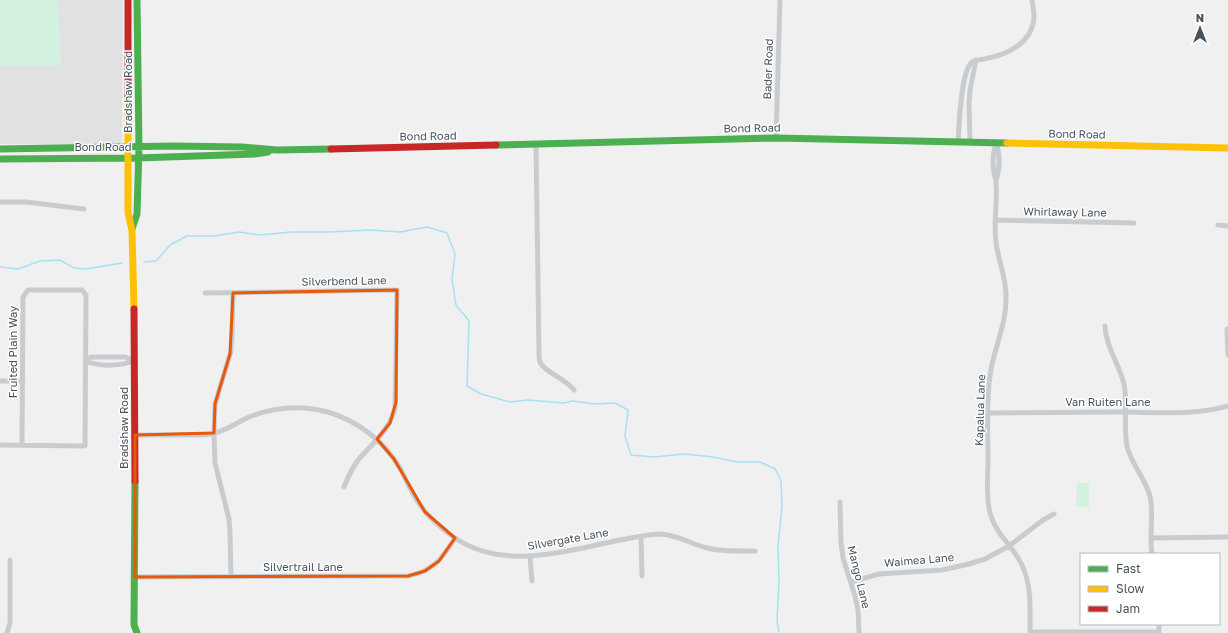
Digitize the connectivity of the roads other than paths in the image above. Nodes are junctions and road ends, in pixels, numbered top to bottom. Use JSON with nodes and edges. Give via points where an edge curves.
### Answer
{"nodes":[{"id":1,"x":128,"y":0,"type":"edge"},
{"id":2,"x":137,"y":0,"type":"edge"},
{"id":3,"x":780,"y":0,"type":"edge"},
{"id":4,"x":1032,"y":0,"type":"edge"},
{"id":5,"x":976,"y":60,"type":"junction"},
{"id":6,"x":776,"y":138,"type":"junction"},
{"id":7,"x":958,"y":142,"type":"junction"},
{"id":8,"x":970,"y":142,"type":"junction"},
{"id":9,"x":996,"y":143,"type":"junction"},
{"id":10,"x":536,"y":144,"type":"junction"},
{"id":11,"x":128,"y":147,"type":"junction"},
{"id":12,"x":139,"y":147,"type":"junction"},
{"id":13,"x":236,"y":147,"type":"junction"},
{"id":14,"x":1228,"y":148,"type":"edge"},
{"id":15,"x":0,"y":149,"type":"edge"},
{"id":16,"x":277,"y":150,"type":"junction"},
{"id":17,"x":193,"y":156,"type":"junction"},
{"id":18,"x":128,"y":158,"type":"junction"},
{"id":19,"x":138,"y":158,"type":"junction"},
{"id":20,"x":0,"y":159,"type":"edge"},
{"id":21,"x":0,"y":202,"type":"edge"},
{"id":22,"x":84,"y":209,"type":"dead end"},
{"id":23,"x":995,"y":220,"type":"junction"},
{"id":24,"x":1134,"y":223,"type":"dead end"},
{"id":25,"x":1218,"y":225,"type":"dead end"},
{"id":26,"x":1228,"y":226,"type":"edge"},
{"id":27,"x":132,"y":230,"type":"junction"},
{"id":28,"x":205,"y":293,"type":"dead end"},
{"id":29,"x":233,"y":293,"type":"junction"},
{"id":30,"x":1105,"y":326,"type":"dead end"},
{"id":31,"x":1227,"y":329,"type":"edge"},
{"id":32,"x":1228,"y":354,"type":"edge"},
{"id":33,"x":86,"y":361,"type":"junction"},
{"id":34,"x":134,"y":361,"type":"junction"},
{"id":35,"x":0,"y":381,"type":"edge"},
{"id":36,"x":23,"y":381,"type":"junction"},
{"id":37,"x":574,"y":390,"type":"dead end"},
{"id":38,"x":1228,"y":406,"type":"edge"},
{"id":39,"x":1126,"y":412,"type":"junction"},
{"id":40,"x":988,"y":413,"type":"junction"},
{"id":41,"x":214,"y":434,"type":"junction"},
{"id":42,"x":135,"y":435,"type":"junction"},
{"id":43,"x":377,"y":439,"type":"junction"},
{"id":44,"x":0,"y":445,"type":"edge"},
{"id":45,"x":22,"y":446,"type":"junction"},
{"id":46,"x":344,"y":487,"type":"dead end"},
{"id":47,"x":840,"y":502,"type":"dead end"},
{"id":48,"x":1054,"y":514,"type":"dead end"},
{"id":49,"x":641,"y":536,"type":"junction"},
{"id":50,"x":1228,"y":537,"type":"edge"},
{"id":51,"x":455,"y":538,"type":"junction"},
{"id":52,"x":1151,"y":538,"type":"junction"},
{"id":53,"x":1009,"y":546,"type":"junction"},
{"id":54,"x":755,"y":551,"type":"dead end"},
{"id":55,"x":1152,"y":553,"type":"edge"},
{"id":56,"x":530,"y":556,"type":"junction"},
{"id":57,"x":10,"y":560,"type":"dead end"},
{"id":58,"x":642,"y":576,"type":"dead end"},
{"id":59,"x":135,"y":577,"type":"junction"},
{"id":60,"x":231,"y":577,"type":"junction"},
{"id":61,"x":532,"y":581,"type":"dead end"},
{"id":62,"x":851,"y":582,"type":"junction"},
{"id":63,"x":134,"y":625,"type":"junction"},
{"id":64,"x":1159,"y":632,"type":"edge"},
{"id":65,"x":7,"y":633,"type":"edge"},
{"id":66,"x":131,"y":633,"type":"edge"},
{"id":67,"x":137,"y":633,"type":"edge"},
{"id":68,"x":859,"y":633,"type":"edge"},
{"id":69,"x":1030,"y":633,"type":"edge"}],
"edges":[{"from":1,"to":11,"type":"main road","name":"Bradshaw Road"},
{"from":2,"to":12,"type":"main road","name":"Bradshaw Road"},
{"from":3,"to":6,"type":"street","name":"Bader Road"},
{"from":4,"to":5,"type":"street","via":[[1034,20],[1031,29],[1017,48],[997,57]]},
{"from":5,"to":7,"type":"street","via":[[971,62],[962,90]]},
{"from":5,"to":8,"type":"street","via":[[969,103]]},
{"from":6,"to":7,"type":"main road","name":"Bond Road"},
{"from":6,"to":10,"type":"main road","name":"Bond Road"},
{"from":7,"to":8,"type":"main road","name":"Bond Road"},
{"from":8,"to":9,"type":"main road","name":"Bond Road"},
{"from":9,"to":14,"type":"main road","name":"Bond Road"},
{"from":9,"to":23,"type":"street","name":"Kapalua Lane","via":[[993,153],[996,180]]},
{"from":10,"to":16,"type":"main road","name":"Bond Road"},
{"from":10,"to":37,"type":"street","via":[[538,352],[540,363]]},
{"from":11,"to":12,"type":"main road","name":"Bond Road"},
{"from":11,"to":15,"type":"main road","name":"Bond Road"},
{"from":11,"to":18,"type":"main road","name":"Bradshaw Road"},
{"from":12,"to":13,"type":"main road","name":"Bond Road"},
{"from":12,"to":19,"type":"main road","name":"Bradshaw Road"},
{"from":13,"to":16,"type":"main road","name":"Bond Road"},
{"from":13,"to":17,"type":"main road","via":[[231,152],[209,152]]},
{"from":16,"to":17,"type":"main road","name":"Bond Road","via":[[254,154]]},
{"from":17,"to":19,"type":"main road","name":"Bond Road"},
{"from":18,"to":19,"type":"main road","name":"Bond Road"},
{"from":18,"to":20,"type":"main road","name":"Bond Road"},
{"from":18,"to":27,"type":"main road","name":"Bradshaw Road","via":[[128,213]]},
{"from":19,"to":27,"type":"main road","name":"Bradshaw Road","via":[[137,214]]},
{"from":21,"to":22,"type":"street","via":[[26,202]]},
{"from":23,"to":24,"type":"street","name":"Whirlaway Lane"},
{"from":23,"to":40,"type":"street","name":"Kapalua Lane","via":[[996,242],[1005,281],[1006,309],[990,376]]},
{"from":25,"to":26,"type":"street"},
{"from":27,"to":34,"type":"main road","name":"Bradshaw Road"},
{"from":28,"to":29,"type":"street","name":"Silverbend Lane"},
{"from":29,"to":41,"type":"street","via":[[230,351],[215,404]]},
{"from":29,"to":43,"type":"street","name":"Silverbend Lane","via":[[397,290],[396,402],[390,423]]},
{"from":30,"to":39,"type":"street","via":[[1108,346],[1122,376]]},
{"from":31,"to":32,"type":"street"},
{"from":33,"to":34,"type":"street","via":[[93,364],[124,365]]},
{"from":33,"to":36,"type":"street","name":"Fruited Plain Way","via":[[86,295],[82,290],[28,290],[23,297]]},
{"from":33,"to":45,"type":"street","via":[[85,446]]},
{"from":34,"to":42,"type":"main road","name":"Bradshaw Road"},
{"from":35,"to":36,"type":"street"},
{"from":36,"to":45,"type":"street","name":"Fruited Plain Way"},
{"from":38,"to":39,"type":"street","name":"Van Ruiten Lane","via":[[1193,412]]},
{"from":39,"to":40,"type":"street","name":"Van Ruiten Lane"},
{"from":39,"to":52,"type":"street","via":[[1129,451],[1150,497]]},
{"from":40,"to":53,"type":"street","name":"Kapalua Lane","via":[[989,506],[996,528]]},
{"from":41,"to":42,"type":"street","name":"Silvergate Lane"},
{"from":41,"to":43,"type":"street","name":"Silvergate Lane","via":[[263,413],[302,408],[340,416]]},
{"from":41,"to":60,"type":"street","via":[[215,463],[229,520]]},
{"from":42,"to":59,"type":"main road","name":"Bradshaw Road"},
{"from":43,"to":46,"type":"street","via":[[358,460]]},
{"from":43,"to":51,"type":"street","name":"Silvergate Lane","via":[[401,469],[425,512],[439,527]]},
{"from":44,"to":45,"type":"street"},
{"from":47,"to":62,"type":"street","name":"Mango Lane","via":[[843,558]]},
{"from":48,"to":53,"type":"street","name":"Waimea Lane"},
{"from":49,"to":54,"type":"street","name":"Silvergate Lane","via":[[672,535],[709,549]]},
{"from":49,"to":56,"type":"street","name":"Silvergate Lane"},
{"from":49,"to":58,"type":"street"},
{"from":50,"to":52,"type":"street"},
{"from":51,"to":56,"type":"street","name":"Silvergate Lane","via":[[502,556]]},
{"from":51,"to":60,"type":"street","name":"Silvertrail Lane","via":[[432,567],[408,576]]},
{"from":52,"to":55,"type":"street"},
{"from":53,"to":62,"type":"street","name":"Waimea Lane","via":[[985,559],[953,569],[879,574]]},
{"from":53,"to":69,"type":"street","name":"Kapalua Lane","via":[[1026,574]]},
{"from":56,"to":61,"type":"street"},
{"from":57,"to":65,"type":"street","via":[[10,623]]},
{"from":59,"to":60,"type":"street","name":"Silvertrail Lane"},
{"from":59,"to":63,"type":"main road","name":"Bradshaw Road"},
{"from":62,"to":68,"type":"street","name":"Mango Lane","via":[[858,610]]},
{"from":63,"to":66,"type":"main road","name":"Bradshaw Road"},
{"from":63,"to":67,"type":"main road","name":"Bradshaw Road"},
{"from":64,"to":69,"type":"street"}]}
